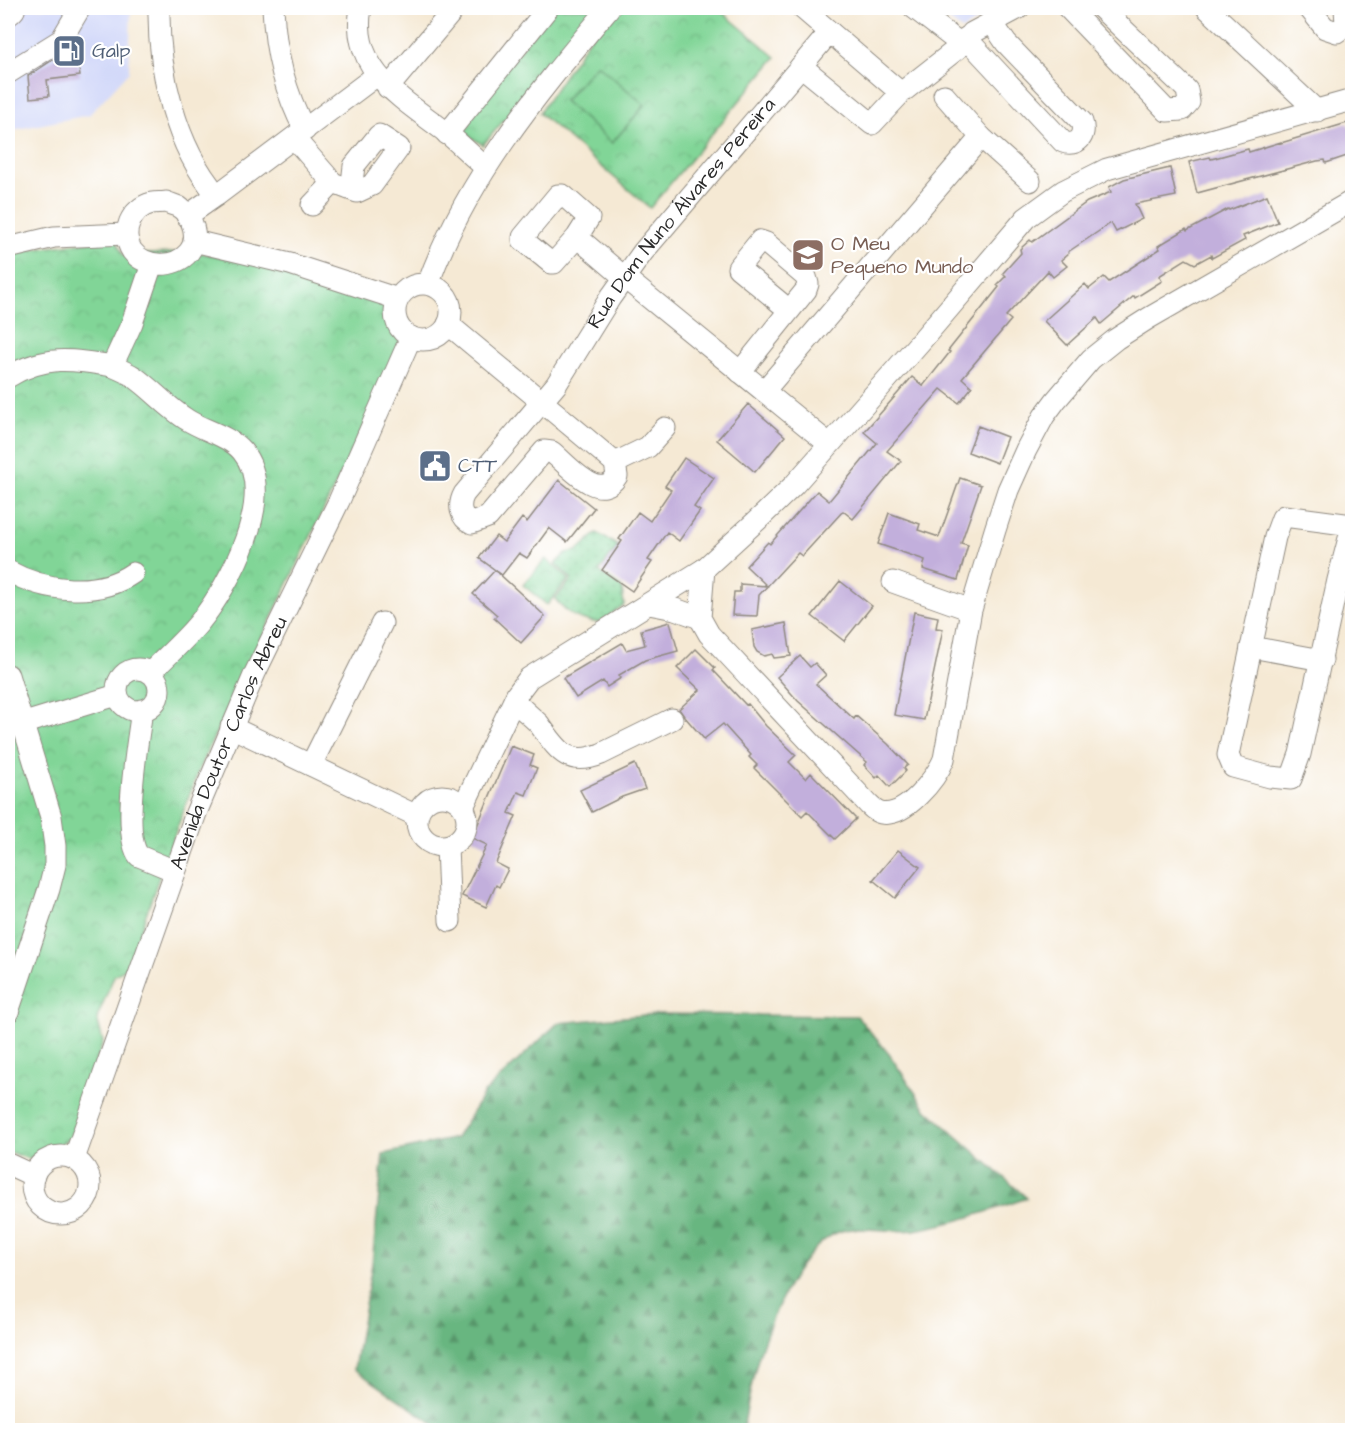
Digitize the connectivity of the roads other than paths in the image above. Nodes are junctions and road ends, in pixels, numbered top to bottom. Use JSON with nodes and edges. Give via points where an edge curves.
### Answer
{"nodes":[{"id":1,"x":80,"y":8,"type":"edge"},
{"id":2,"x":159,"y":8,"type":"edge"},
{"id":3,"x":273,"y":8,"type":"edge"},
{"id":4,"x":455,"y":8,"type":"edge"},
{"id":5,"x":548,"y":8,"type":"edge"},
{"id":6,"x":609,"y":8,"type":"edge"},
{"id":7,"x":802,"y":8,"type":"edge"},
{"id":8,"x":914,"y":8,"type":"edge"},
{"id":9,"x":1019,"y":8,"type":"edge"},
{"id":10,"x":1068,"y":8,"type":"edge"},
{"id":11,"x":1101,"y":8,"type":"edge"},
{"id":12,"x":1208,"y":8,"type":"edge"},
{"id":13,"x":1309,"y":8,"type":"edge"},
{"id":14,"x":1345,"y":8,"type":"edge"},
{"id":15,"x":355,"y":9,"type":"edge"},
{"id":16,"x":991,"y":21,"type":"junction"},
{"id":17,"x":830,"y":32,"type":"junction"},
{"id":18,"x":964,"y":42,"type":"junction"},
{"id":19,"x":801,"y":66,"type":"junction"},
{"id":20,"x":8,"y":73,"type":"edge"},
{"id":21,"x":382,"y":81,"type":"junction"},
{"id":22,"x":900,"y":93,"type":"junction"},
{"id":23,"x":944,"y":95,"type":"dead end"},
{"id":24,"x":1353,"y":100,"type":"edge"},
{"id":25,"x":1317,"y":111,"type":"junction"},
{"id":26,"x":299,"y":134,"type":"junction"},
{"id":27,"x":447,"y":134,"type":"junction"},
{"id":28,"x":981,"y":137,"type":"junction"},
{"id":29,"x":485,"y":167,"type":"junction"},
{"id":30,"x":1030,"y":181,"type":"dead end"},
{"id":31,"x":217,"y":195,"type":"junction"},
{"id":32,"x":1353,"y":201,"type":"edge"},
{"id":33,"x":312,"y":205,"type":"dead end"},
{"id":34,"x":187,"y":216,"type":"junction"},
{"id":35,"x":126,"y":234,"type":"junction"},
{"id":36,"x":577,"y":237,"type":"dead end"},
{"id":37,"x":194,"y":241,"type":"junction"},
{"id":38,"x":8,"y":248,"type":"edge"},
{"id":39,"x":152,"y":264,"type":"junction"},
{"id":40,"x":625,"y":278,"type":"junction"},
{"id":41,"x":428,"y":284,"type":"junction"},
{"id":42,"x":398,"y":299,"type":"junction"},
{"id":43,"x":789,"y":310,"type":"dead end"},
{"id":44,"x":448,"y":324,"type":"junction"},
{"id":45,"x":411,"y":337,"type":"junction"},
{"id":46,"x":112,"y":366,"type":"junction"},
{"id":47,"x":740,"y":372,"type":"junction"},
{"id":48,"x":8,"y":377,"type":"edge"},
{"id":49,"x":764,"y":391,"type":"junction"},
{"id":50,"x":541,"y":401,"type":"junction"},
{"id":51,"x":665,"y":428,"type":"dead end"},
{"id":52,"x":829,"y":444,"type":"junction"},
{"id":53,"x":615,"y":463,"type":"junction"},
{"id":54,"x":1352,"y":526,"type":"edge"},
{"id":55,"x":704,"y":568,"type":"junction"},
{"id":56,"x":8,"y":570,"type":"edge"},
{"id":57,"x":133,"y":573,"type":"dead end"},
{"id":58,"x":893,"y":582,"type":"dead end"},
{"id":59,"x":649,"y":604,"type":"junction"},
{"id":60,"x":971,"y":610,"type":"junction"},
{"id":61,"x":700,"y":618,"type":"junction"},
{"id":62,"x":382,"y":622,"type":"dead end"},
{"id":63,"x":1251,"y":646,"type":"junction"},
{"id":64,"x":1322,"y":660,"type":"junction"},
{"id":65,"x":151,"y":672,"type":"junction"},
{"id":66,"x":8,"y":675,"type":"edge"},
{"id":67,"x":117,"y":695,"type":"junction"},
{"id":68,"x":514,"y":701,"type":"junction"},
{"id":69,"x":142,"y":710,"type":"junction"},
{"id":70,"x":672,"y":719,"type":"dead end"},
{"id":71,"x":15,"y":726,"type":"edge"},
{"id":72,"x":231,"y":727,"type":"junction"},
{"id":73,"x":311,"y":765,"type":"junction"},
{"id":74,"x":463,"y":807,"type":"junction"},
{"id":75,"x":417,"y":816,"type":"junction"},
{"id":76,"x":447,"y":846,"type":"junction"},
{"id":77,"x":175,"y":871,"type":"junction"},
{"id":78,"x":450,"y":921,"type":"dead end"},
{"id":79,"x":8,"y":1012,"type":"edge"},
{"id":80,"x":74,"y":1159,"type":"junction"},
{"id":81,"x":8,"y":1164,"type":"edge"},
{"id":82,"x":34,"y":1176,"type":"junction"}],
"edges":[{"from":1,"to":20,"type":"street","via":[[61,40]]},
{"from":2,"to":31,"type":"street","via":[[162,54],[174,110],[196,167]]},
{"from":3,"to":26,"type":"street","via":[[280,68]]},
{"from":4,"to":21,"type":"street"},
{"from":5,"to":27,"type":"street"},
{"from":6,"to":29,"type":"street","via":[[540,91]]},
{"from":7,"to":17,"type":"street"},
{"from":8,"to":18,"type":"street"},
{"from":9,"to":16,"type":"street"},
{"from":10,"to":11,"type":"street","via":[[1167,111],[1182,110],[1189,102],[1187,90]]},
{"from":12,"to":25,"type":"street"},
{"from":13,"to":14,"type":"street","via":[[1325,28],[1336,32],[1346,24]]},
{"from":15,"to":21,"type":"street","via":[[363,45]]},
{"from":16,"to":18,"type":"street"},
{"from":16,"to":18,"type":"street","via":[[1006,43],[1082,122],[1084,131],[1077,142],[1063,142]]},
{"from":17,"to":19,"type":"street","name":"Rua Dom Nuno Álvares Pereira"},
{"from":17,"to":22,"type":"street"},
{"from":18,"to":22,"type":"street"},
{"from":19,"to":22,"type":"street","via":[[872,124]]},
{"from":19,"to":40,"type":"street","name":"Rua Dom Nuno Álvares Pereira"},
{"from":21,"to":26,"type":"street"},
{"from":21,"to":27,"type":"street"},
{"from":23,"to":28,"type":"street"},
{"from":24,"to":25,"type":"street"},
{"from":25,"to":52,"type":"street","via":[[1107,169],[1044,203],[1014,231]]},
{"from":26,"to":31,"type":"street"},
{"from":26,"to":33,"type":"street","via":[[341,186]]},
{"from":27,"to":29,"type":"street"},
{"from":28,"to":30,"type":"street"},
{"from":28,"to":49,"type":"street"},
{"from":29,"to":41,"type":"street","via":[[438,256]]},
{"from":31,"to":34,"type":"street"},
{"from":32,"to":60,"type":"street","via":[[1149,318],[1091,359],[1044,416],[1026,450],[1001,510]]},
{"from":34,"to":35,"type":"street","via":[[166,202],[151,203],[137,211]]},
{"from":34,"to":37,"type":"street","via":[[195,233]]},
{"from":35,"to":38,"type":"street","via":[[54,237]]},
{"from":35,"to":39,"type":"street","via":[[133,252]]},
{"from":36,"to":40,"type":"street"},
{"from":37,"to":39,"type":"street","via":[[189,252],[178,260]]},
{"from":37,"to":42,"type":"street","via":[[290,264]]},
{"from":39,"to":46,"type":"street"},
{"from":40,"to":47,"type":"street"},
{"from":40,"to":50,"type":"street","name":"Rua Dom Nuno Álvares Pereira","via":[[556,385]]},
{"from":41,"to":42,"type":"street","via":[[414,286]]},
{"from":41,"to":44,"type":"street","via":[[448,299]]},
{"from":42,"to":45,"type":"street","via":[[397,321]]},
{"from":43,"to":47,"type":"street"},
{"from":44,"to":45,"type":"street","via":[[432,338]]},
{"from":44,"to":50,"type":"street"},
{"from":45,"to":72,"type":"street","name":"Avenida Doutor Carlos Abreu","via":[[339,501]]},
{"from":46,"to":48,"type":"street","via":[[50,360]]},
{"from":46,"to":65,"type":"street","via":[[133,376],[187,420],[233,443],[243,453],[255,488],[252,517],[224,588],[198,625]]},
{"from":47,"to":49,"type":"street"},
{"from":49,"to":52,"type":"street"},
{"from":50,"to":53,"type":"street"},
{"from":50,"to":53,"type":"street","name":"Rua Dom Nuno Álvares Pereira","via":[[464,495],[460,504],[465,518],[472,523],[488,517],[546,450],[600,488],[615,480]]},
{"from":51,"to":53,"type":"street","via":[[648,447]]},
{"from":52,"to":55,"type":"street","via":[[794,485]]},
{"from":54,"to":63,"type":"street","via":[[1282,518]]},
{"from":54,"to":64,"type":"street"},
{"from":55,"to":59,"type":"street"},
{"from":55,"to":61,"type":"street"},
{"from":56,"to":57,"type":"street","via":[[34,582],[76,588],[115,582]]},
{"from":58,"to":60,"type":"street"},
{"from":59,"to":61,"type":"street"},
{"from":59,"to":68,"type":"street","via":[[534,674]]},
{"from":60,"to":61,"type":"street","via":[[940,769],[918,796],[886,813],[869,805],[709,634]]},
{"from":62,"to":73,"type":"street"},
{"from":63,"to":64,"type":"street"},
{"from":63,"to":64,"type":"street","via":[[1228,755],[1233,767],[1270,777],[1291,779]]},
{"from":65,"to":67,"type":"street","via":[[140,669],[122,675]]},
{"from":65,"to":69,"type":"street","via":[[158,693],[149,708]]},
{"from":66,"to":71,"type":"street"},
{"from":67,"to":69,"type":"street","via":[[126,708]]},
{"from":67,"to":71,"type":"street"},
{"from":68,"to":70,"type":"street","via":[[563,755],[575,758],[591,758]]},
{"from":68,"to":74,"type":"street"},
{"from":69,"to":77,"type":"street","via":[[132,842],[139,856]]},
{"from":71,"to":79,"type":"street","via":[[51,817],[55,865]]},
{"from":72,"to":73,"type":"street"},
{"from":72,"to":77,"type":"street","name":"Avenida Doutor Carlos Abreu"},
{"from":73,"to":75,"type":"street"},
{"from":74,"to":75,"type":"street","via":[[450,797],[433,797]]},
{"from":74,"to":76,"type":"street","via":[[465,831]]},
{"from":75,"to":76,"type":"street","via":[[424,839]]},
{"from":76,"to":78,"type":"street"},
{"from":77,"to":80,"type":"street","name":"Avenida Doutor Carlos Abreu"},
{"from":80,"to":82,"type":"street","via":[[59,1156],[45,1161]]},
{"from":80,"to":82,"type":"street","via":[[86,1170],[90,1184],[88,1196],[73,1211],[55,1213],[37,1201]]},
{"from":81,"to":82,"type":"street"}]}
